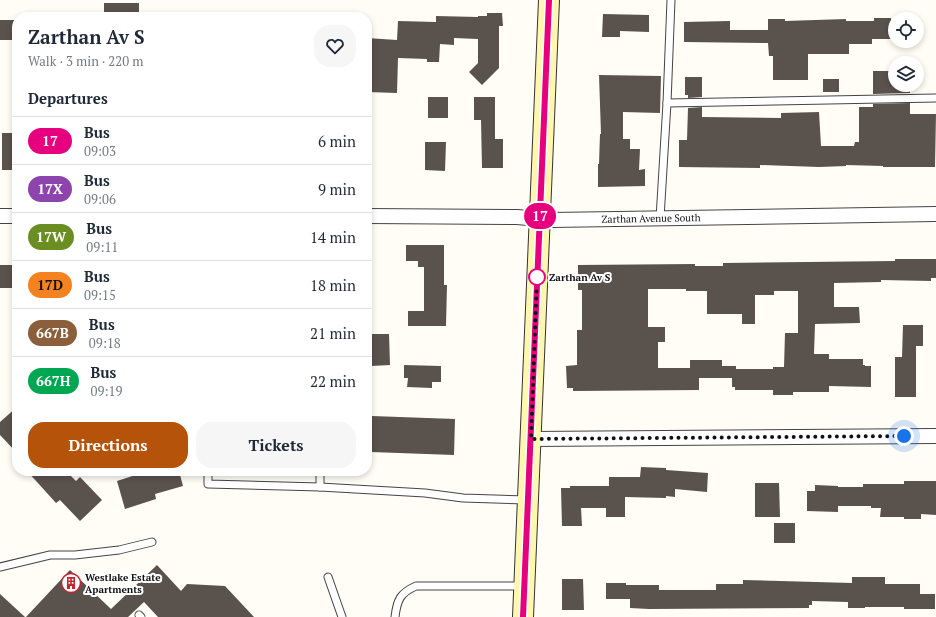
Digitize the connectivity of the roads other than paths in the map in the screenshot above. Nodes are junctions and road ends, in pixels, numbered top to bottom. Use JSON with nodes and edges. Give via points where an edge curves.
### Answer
{"nodes":[{"id":1,"x":549,"y":0,"type":"edge"},
{"id":2,"x":671,"y":0,"type":"edge"},
{"id":3,"x":936,"y":98,"type":"edge"},
{"id":4,"x":667,"y":103,"type":"junction"},
{"id":5,"x":936,"y":214,"type":"edge"},
{"id":6,"x":0,"y":216,"type":"edge"},
{"id":7,"x":12,"y":216,"type":"edge"},
{"id":8,"x":372,"y":216,"type":"edge"},
{"id":9,"x":660,"y":218,"type":"junction"},
{"id":10,"x":539,"y":219,"type":"junction"},
{"id":11,"x":936,"y":436,"type":"edge"},
{"id":12,"x":531,"y":439,"type":"junction"},
{"id":13,"x":208,"y":476,"type":"edge"},
{"id":14,"x":320,"y":476,"type":"edge"},
{"id":15,"x":320,"y":487,"type":"junction"},
{"id":16,"x":528,"y":500,"type":"junction"},
{"id":17,"x":152,"y":542,"type":"dead end"},
{"id":18,"x":0,"y":567,"type":"edge"},
{"id":19,"x":328,"y":577,"type":"dead end"},
{"id":20,"x":524,"y":586,"type":"junction"},
{"id":21,"x":342,"y":617,"type":"edge"},
{"id":22,"x":395,"y":617,"type":"edge"},
{"id":23,"x":522,"y":617,"type":"edge"}],
"edges":[{"from":1,"to":10,"type":"main road"},
{"from":2,"to":4,"type":"lane"},
{"from":3,"to":4,"type":"lane"},
{"from":4,"to":9,"type":"lane"},
{"from":5,"to":9,"type":"street","name":"Zarthan Avenue South"},
{"from":6,"to":7,"type":"street"},
{"from":8,"to":10,"type":"street","name":"Zarthan Avenue South"},
{"from":9,"to":10,"type":"street","name":"Zarthan Avenue South"},
{"from":10,"to":12,"type":"main road"},
{"from":11,"to":12,"type":"street"},
{"from":12,"to":16,"type":"main road"},
{"from":13,"to":15,"type":"lane","via":[[208,484]]},
{"from":14,"to":15,"type":"lane"},
{"from":15,"to":16,"type":"lane","via":[[425,493],[463,498]]},
{"from":16,"to":20,"type":"main road"},
{"from":17,"to":18,"type":"lane","via":[[119,550],[50,555]]},
{"from":19,"to":21,"type":"lane"},
{"from":20,"to":22,"type":"lane","via":[[416,586],[405,590],[398,600]]},
{"from":20,"to":23,"type":"main road"}]}
